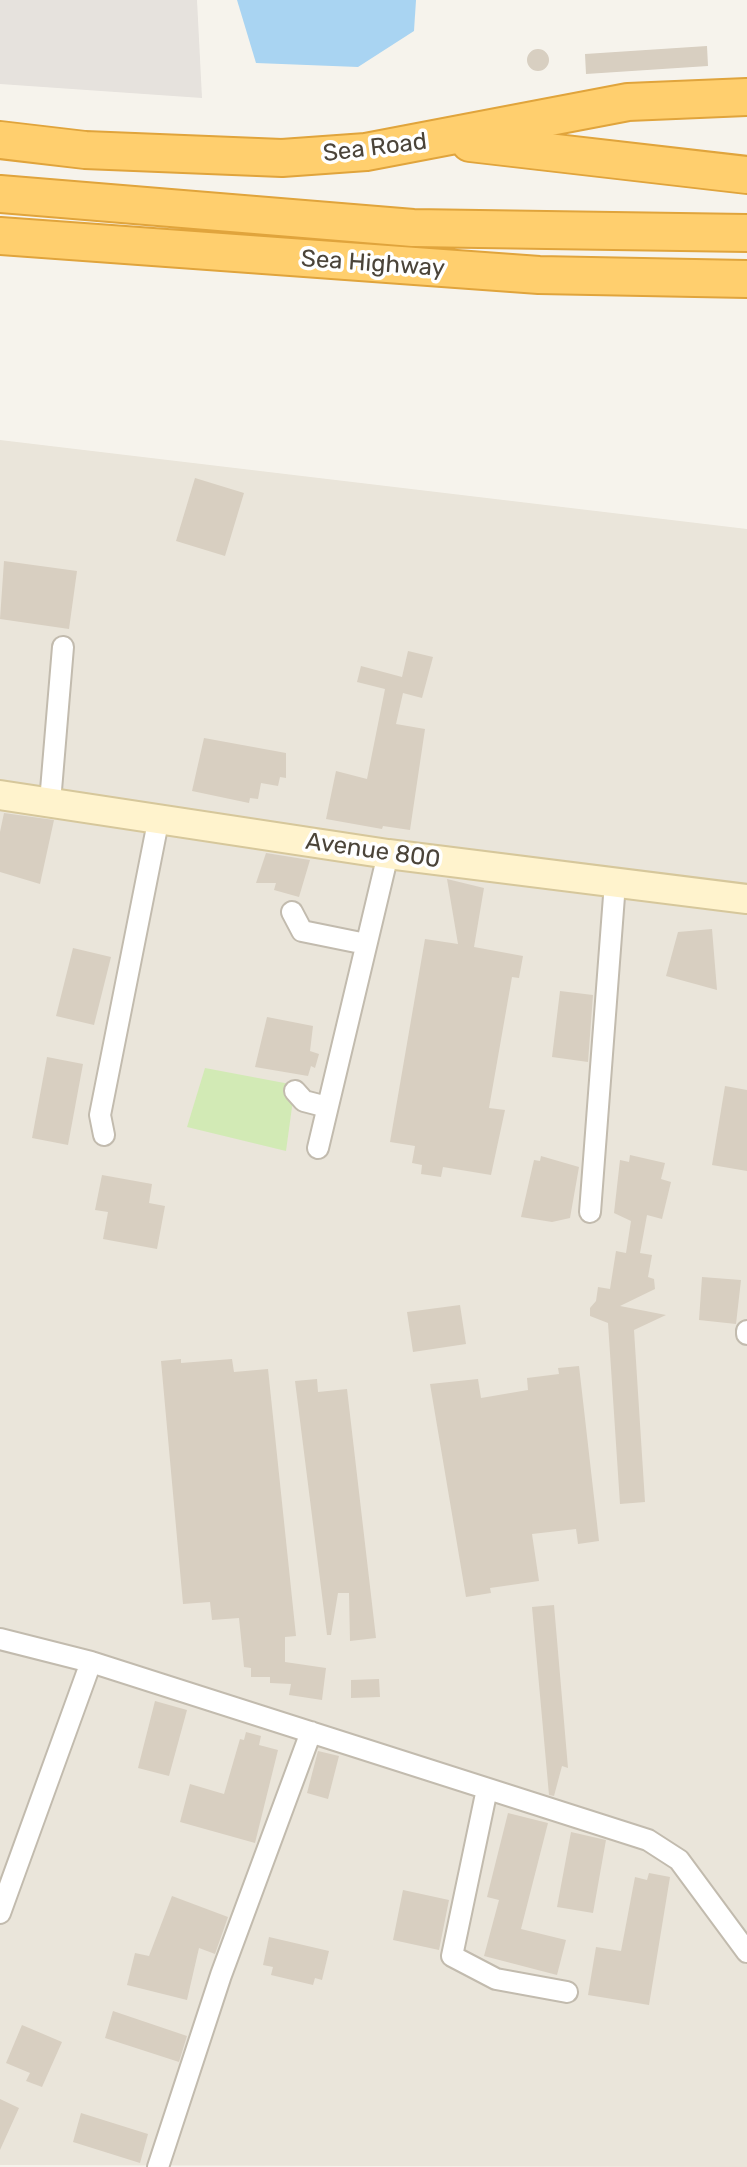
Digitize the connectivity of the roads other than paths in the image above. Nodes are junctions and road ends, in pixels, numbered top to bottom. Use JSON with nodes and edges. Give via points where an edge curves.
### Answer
{"nodes":[{"id":1,"x":747,"y":97,"type":"edge"},
{"id":2,"x":439,"y":139,"type":"junction"},
{"id":3,"x":0,"y":140,"type":"edge"},
{"id":4,"x":747,"y":175,"type":"edge"},
{"id":5,"x":0,"y":194,"type":"edge"},
{"id":6,"x":747,"y":233,"type":"edge"},
{"id":7,"x":0,"y":236,"type":"edge"},
{"id":8,"x":747,"y":279,"type":"edge"},
{"id":9,"x":63,"y":647,"type":"dead end"},
{"id":10,"x":0,"y":795,"type":"edge"},
{"id":11,"x":50,"y":802,"type":"junction"},
{"id":12,"x":159,"y":817,"type":"junction"},
{"id":13,"x":388,"y":854,"type":"junction"},
{"id":14,"x":615,"y":883,"type":"junction"},
{"id":15,"x":747,"y":899,"type":"edge"},
{"id":16,"x":292,"y":912,"type":"dead end"},
{"id":17,"x":366,"y":944,"type":"junction"},
{"id":18,"x":295,"y":1091,"type":"dead end"},
{"id":19,"x":327,"y":1107,"type":"junction"},
{"id":20,"x":104,"y":1135,"type":"dead end"},
{"id":21,"x":318,"y":1148,"type":"dead end"},
{"id":22,"x":590,"y":1212,"type":"dead end"},
{"id":23,"x":0,"y":1639,"type":"edge"},
{"id":24,"x":91,"y":1662,"type":"junction"},
{"id":25,"x":311,"y":1732,"type":"junction"},
{"id":26,"x":487,"y":1789,"type":"junction"},
{"id":27,"x":0,"y":1913,"type":"edge"},
{"id":28,"x":747,"y":1952,"type":"edge"},
{"id":29,"x":567,"y":1992,"type":"dead end"},
{"id":30,"x":158,"y":2167,"type":"edge"}],
"edges":[{"from":1,"to":2,"type":"highway","name":"Sea Road","via":[[628,102]]},
{"from":2,"to":3,"type":"highway","name":"Sea Road","via":[[366,152],[282,158],[85,150]]},
{"from":2,"to":4,"type":"highway"},
{"from":5,"to":6,"type":"highway","name":"Sea Highway","via":[[413,228]]},
{"from":7,"to":8,"type":"highway","name":"Sea Highway","via":[[539,275]]},
{"from":9,"to":11,"type":"street"},
{"from":10,"to":11,"type":"main road","name":"Avenue 800"},
{"from":11,"to":12,"type":"main road","name":"Avenue 800"},
{"from":12,"to":13,"type":"main road","name":"Avenue 800"},
{"from":12,"to":20,"type":"street","via":[[100,1115]]},
{"from":13,"to":14,"type":"main road","name":"Avenue 800"},
{"from":13,"to":17,"type":"street"},
{"from":14,"to":15,"type":"main road","name":"Avenue 800"},
{"from":14,"to":22,"type":"street"},
{"from":16,"to":17,"type":"street","via":[[302,931]]},
{"from":17,"to":19,"type":"street"},
{"from":18,"to":19,"type":"street","via":[[304,1101]]},
{"from":19,"to":21,"type":"street"},
{"from":23,"to":24,"type":"street"},
{"from":24,"to":25,"type":"street"},
{"from":24,"to":27,"type":"street"},
{"from":25,"to":26,"type":"street"},
{"from":25,"to":30,"type":"street","via":[[221,1975]]},
{"from":26,"to":28,"type":"street","via":[[657,1844],[691,1874]]},
{"from":26,"to":29,"type":"street","via":[[452,1956],[496,1979]]}]}
